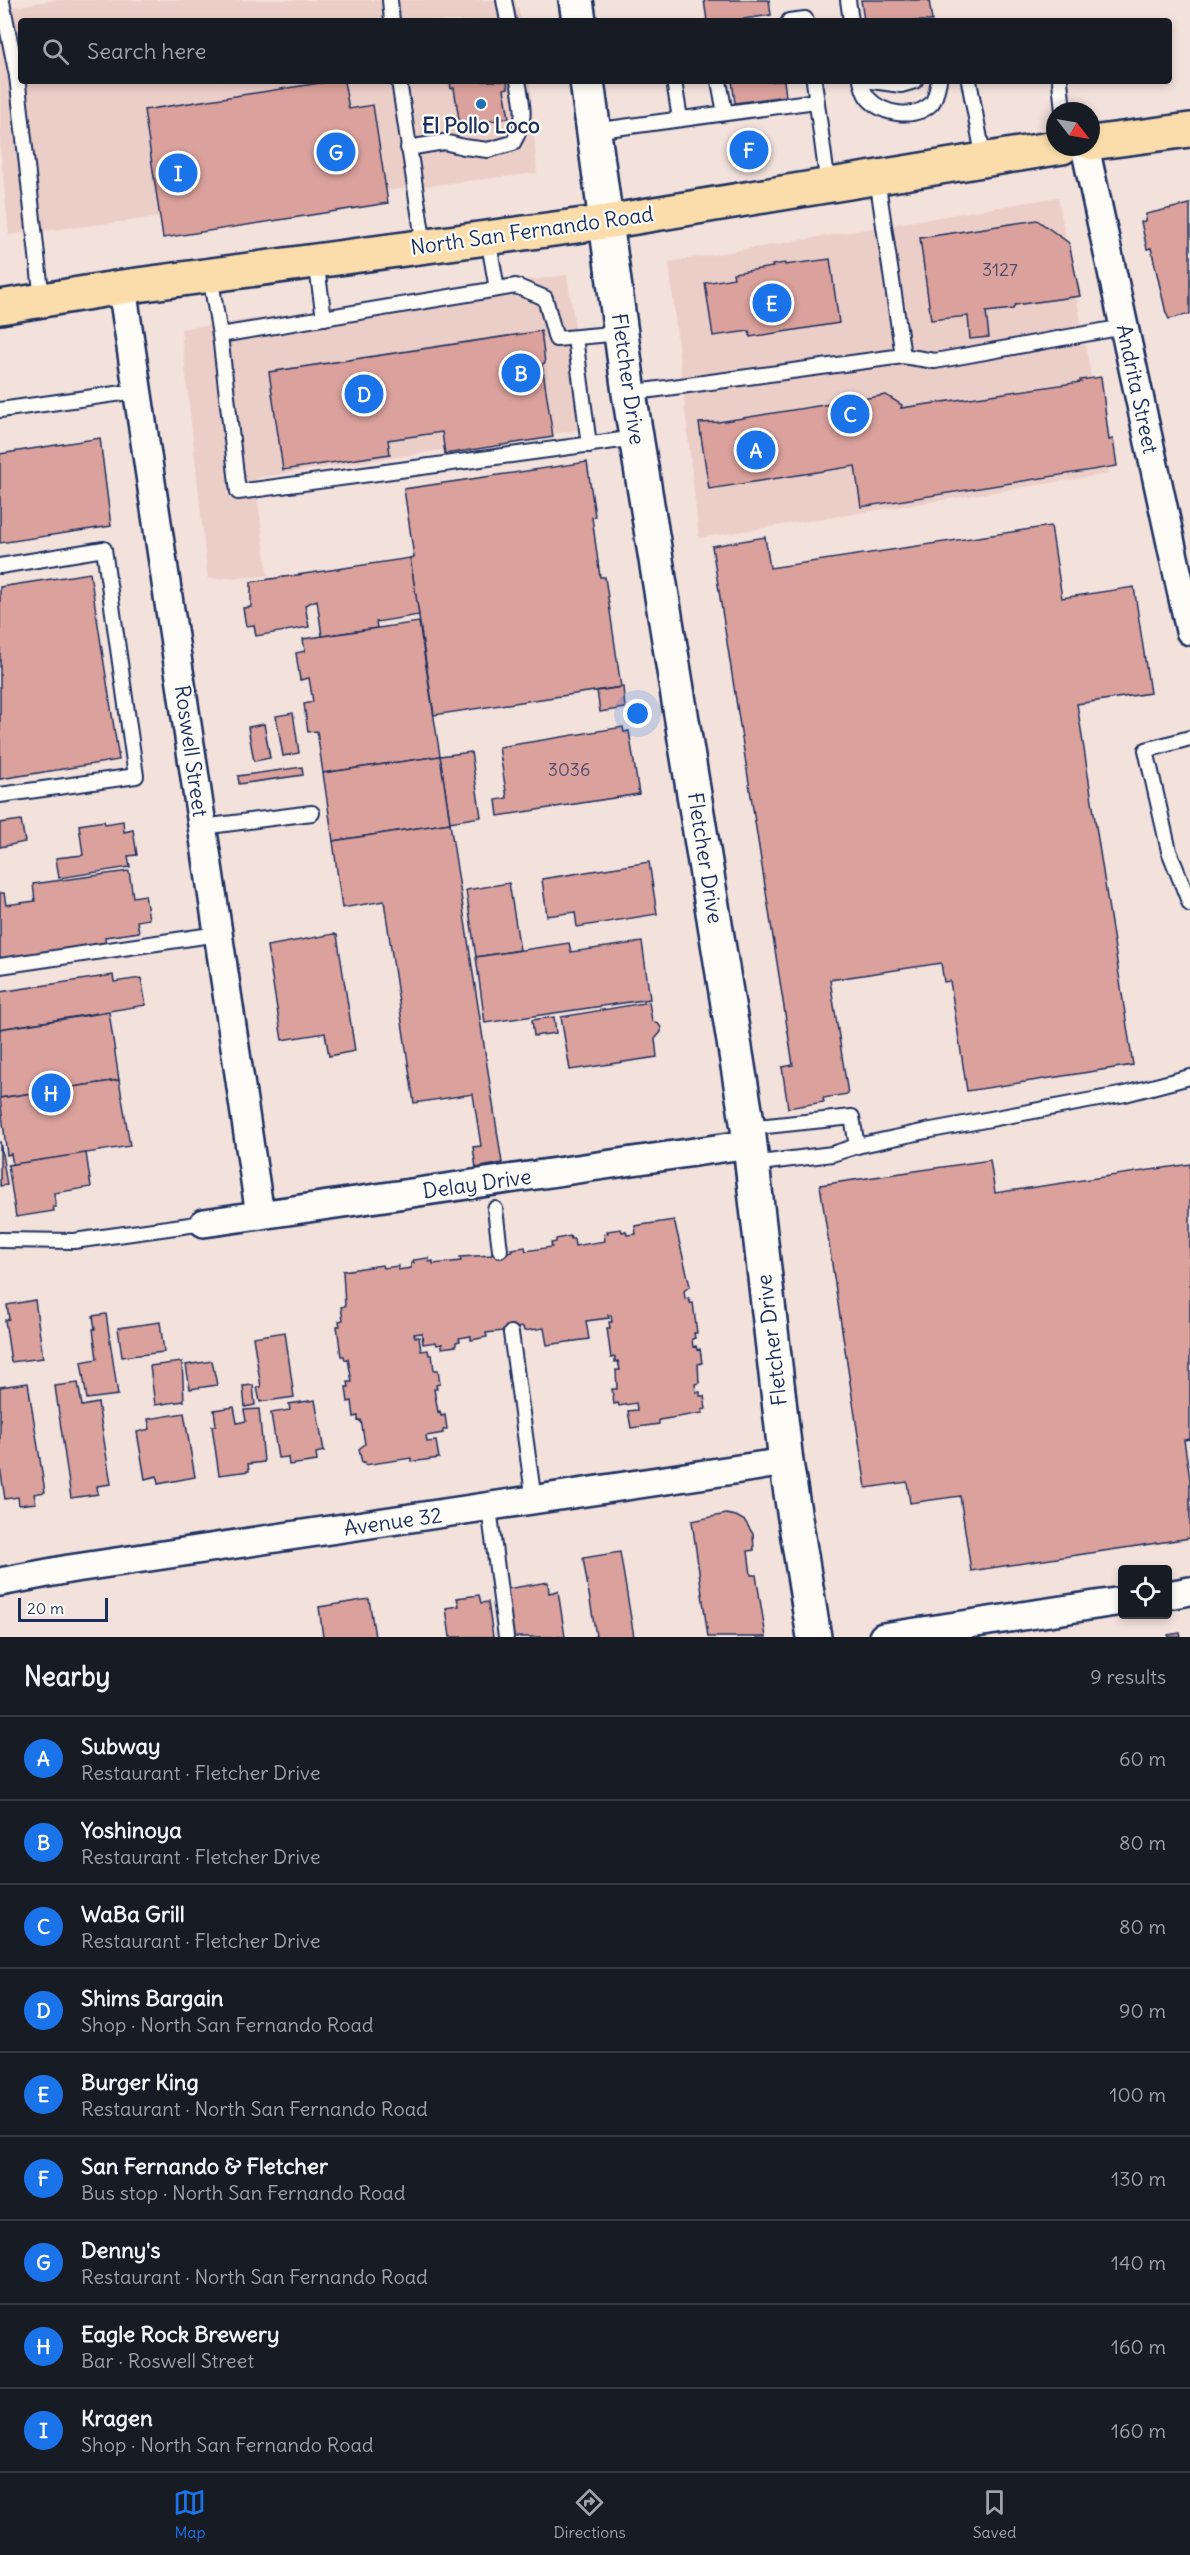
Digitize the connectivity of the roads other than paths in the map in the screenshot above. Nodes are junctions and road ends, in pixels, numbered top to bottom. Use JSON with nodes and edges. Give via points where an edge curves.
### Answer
{"nodes":[{"id":1,"x":390,"y":0,"type":"edge"},
{"id":2,"x":504,"y":0,"type":"edge"},
{"id":3,"x":576,"y":0,"type":"edge"},
{"id":4,"x":848,"y":0,"type":"edge"},
{"id":5,"x":4,"y":1,"type":"edge"},
{"id":6,"x":393,"y":18,"type":"edge"},
{"id":7,"x":507,"y":18,"type":"edge"},
{"id":8,"x":579,"y":18,"type":"edge"},
{"id":9,"x":851,"y":18,"type":"edge"},
{"id":10,"x":18,"y":71,"type":"edge"},
{"id":11,"x":20,"y":84,"type":"edge"},
{"id":12,"x":399,"y":84,"type":"edge"},
{"id":13,"x":519,"y":84,"type":"edge"},
{"id":14,"x":587,"y":84,"type":"edge"},
{"id":15,"x":674,"y":84,"type":"edge"},
{"id":16,"x":720,"y":84,"type":"edge"},
{"id":17,"x":814,"y":84,"type":"edge"},
{"id":18,"x":862,"y":84,"type":"edge"},
{"id":19,"x":938,"y":84,"type":"edge"},
{"id":20,"x":970,"y":84,"type":"edge"},
{"id":21,"x":1060,"y":84,"type":"edge"},
{"id":22,"x":816,"y":100,"type":"junction"},
{"id":23,"x":1062,"y":102,"type":"edge"},
{"id":24,"x":725,"y":113,"type":"junction"},
{"id":25,"x":680,"y":119,"type":"junction"},
{"id":26,"x":1190,"y":130,"type":"edge"},
{"id":27,"x":593,"y":131,"type":"junction"},
{"id":28,"x":1100,"y":142,"type":"edge"},
{"id":29,"x":408,"y":148,"type":"junction"},
{"id":30,"x":1046,"y":150,"type":"edge"},
{"id":31,"x":1086,"y":156,"type":"edge"},
{"id":32,"x":984,"y":160,"type":"junction"},
{"id":33,"x":877,"y":178,"type":"junction"},
{"id":34,"x":828,"y":186,"type":"junction"},
{"id":35,"x":606,"y":222,"type":"junction"},
{"id":36,"x":488,"y":238,"type":"junction"},
{"id":37,"x":424,"y":246,"type":"junction"},
{"id":38,"x":316,"y":261,"type":"junction"},
{"id":39,"x":210,"y":275,"type":"junction"},
{"id":40,"x":122,"y":287,"type":"junction"},
{"id":41,"x":497,"y":289,"type":"junction"},
{"id":42,"x":42,"y":300,"type":"junction"},
{"id":43,"x":0,"y":307,"type":"edge"},
{"id":44,"x":324,"y":318,"type":"junction"},
{"id":45,"x":1124,"y":327,"type":"junction"},
{"id":46,"x":621,"y":333,"type":"junction"},
{"id":47,"x":220,"y":335,"type":"junction"},
{"id":48,"x":575,"y":338,"type":"junction"},
{"id":49,"x":903,"y":356,"type":"junction"},
{"id":50,"x":137,"y":391,"type":"junction"},
{"id":51,"x":629,"y":393,"type":"junction"},
{"id":52,"x":0,"y":410,"type":"edge"},
{"id":53,"x":636,"y":438,"type":"junction"},
{"id":54,"x":589,"y":445,"type":"junction"},
{"id":55,"x":0,"y":566,"type":"edge"},
{"id":56,"x":1190,"y":632,"type":"edge"},
{"id":57,"x":1190,"y":738,"type":"edge"},
{"id":58,"x":0,"y":795,"type":"edge"},
{"id":59,"x":312,"y":813,"type":"dead end"},
{"id":60,"x":202,"y":827,"type":"junction"},
{"id":61,"x":1190,"y":904,"type":"edge"},
{"id":62,"x":218,"y":934,"type":"junction"},
{"id":63,"x":0,"y":966,"type":"edge"},
{"id":64,"x":1190,"y":1077,"type":"edge"},
{"id":65,"x":750,"y":1146,"type":"junction"},
{"id":66,"x":857,"y":1146,"type":"junction"},
{"id":67,"x":495,"y":1209,"type":"dead end"},
{"id":68,"x":260,"y":1215,"type":"junction"},
{"id":69,"x":204,"y":1223,"type":"joint"},
{"id":70,"x":0,"y":1240,"type":"edge"},
{"id":71,"x":500,"y":1250,"type":"dead end"},
{"id":72,"x":511,"y":1333,"type":"dead end"},
{"id":73,"x":786,"y":1462,"type":"junction"},
{"id":74,"x":534,"y":1501,"type":"junction"},
{"id":75,"x":489,"y":1508,"type":"junction"},
{"id":76,"x":0,"y":1582,"type":"edge"},
{"id":77,"x":1190,"y":1591,"type":"edge"},
{"id":78,"x":1172,"y":1594,"type":"edge"},
{"id":79,"x":1118,"y":1602,"type":"edge"},
{"id":80,"x":506,"y":1637,"type":"edge"},
{"id":81,"x":814,"y":1637,"type":"edge"},
{"id":82,"x":883,"y":1637,"type":"edge"}],
"edges":[{"from":1,"to":6,"type":"lane"},
{"from":2,"to":7,"type":"lane"},
{"from":3,"to":8,"type":"main road"},
{"from":4,"to":9,"type":"lane"},
{"from":5,"to":10,"type":"lane"},
{"from":11,"to":42,"type":"lane"},
{"from":12,"to":29,"type":"lane"},
{"from":13,"to":29,"type":"lane","via":[[524,114],[513,143],[488,150],[444,141]]},
{"from":14,"to":27,"type":"main road","name":"Fletcher Drive"},
{"from":15,"to":25,"type":"lane"},
{"from":16,"to":24,"type":"lane"},
{"from":17,"to":22,"type":"lane"},
{"from":18,"to":19,"type":"lane","via":[[866,97],[879,108],[896,114],[921,111],[934,101]]},
{"from":20,"to":32,"type":"lane"},
{"from":21,"to":23,"type":"lane"},
{"from":22,"to":24,"type":"lane"},
{"from":22,"to":34,"type":"lane"},
{"from":24,"to":25,"type":"lane"},
{"from":25,"to":27,"type":"lane"},
{"from":26,"to":28,"type":"main road"},
{"from":27,"to":35,"type":"main road","name":"Fletcher Drive"},
{"from":29,"to":37,"type":"lane"},
{"from":30,"to":32,"type":"main road","name":"North San Fernando Road"},
{"from":31,"to":45,"type":"street","name":"Andrita Street"},
{"from":32,"to":33,"type":"main road","name":"North San Fernando Road"},
{"from":33,"to":34,"type":"main road","name":"North San Fernando Road"},
{"from":33,"to":49,"type":"lane"},
{"from":34,"to":35,"type":"main road","name":"North San Fernando Road"},
{"from":35,"to":36,"type":"main road","name":"North San Fernando Road"},
{"from":35,"to":46,"type":"main road","name":"Fletcher Drive"},
{"from":36,"to":37,"type":"main road","name":"North San Fernando Road"},
{"from":36,"to":41,"type":"lane"},
{"from":37,"to":38,"type":"main road","name":"North San Fernando Road"},
{"from":38,"to":39,"type":"main road","name":"North San Fernando Road"},
{"from":38,"to":44,"type":"lane"},
{"from":39,"to":40,"type":"main road","name":"North San Fernando Road"},
{"from":39,"to":47,"type":"lane"},
{"from":40,"to":42,"type":"main road","name":"North San Fernando Road"},
{"from":40,"to":50,"type":"street","name":"Roswell Street"},
{"from":41,"to":44,"type":"lane"},
{"from":41,"to":48,"type":"lane","via":[[516,286],[545,298],[556,339]]},
{"from":42,"to":43,"type":"main road","name":"North San Fernando Road"},
{"from":44,"to":47,"type":"lane"},
{"from":45,"to":49,"type":"lane","via":[[935,361]]},
{"from":45,"to":56,"type":"street","name":"Andrita Street"},
{"from":46,"to":48,"type":"lane"},
{"from":46,"to":51,"type":"main road","name":"Fletcher Drive"},
{"from":47,"to":54,"type":"lane","via":[[238,492]]},
{"from":48,"to":54,"type":"lane"},
{"from":49,"to":51,"type":"lane"},
{"from":50,"to":52,"type":"lane"},
{"from":50,"to":60,"type":"street","name":"Roswell Street"},
{"from":51,"to":53,"type":"main road","name":"Fletcher Drive"},
{"from":53,"to":54,"type":"lane"},
{"from":53,"to":65,"type":"main road","name":"Fletcher Drive"},
{"from":55,"to":58,"type":"lane","via":[[104,549],[136,776]]},
{"from":57,"to":61,"type":"lane","via":[[1146,750],[1169,851]]},
{"from":59,"to":60,"type":"lane"},
{"from":60,"to":62,"type":"street","name":"Roswell Street"},
{"from":62,"to":63,"type":"lane"},
{"from":62,"to":68,"type":"street","name":"Roswell Street"},
{"from":64,"to":66,"type":"lane","via":[[1125,1094]]},
{"from":65,"to":66,"type":"lane","via":[[832,1154]]},
{"from":65,"to":66,"type":"lane","via":[[852,1117]]},
{"from":65,"to":68,"type":"street","name":"Delay Drive"},
{"from":65,"to":73,"type":"main road","name":"Fletcher Drive"},
{"from":67,"to":71,"type":"lane"},
{"from":68,"to":69,"type":"street","name":"Delay Drive"},
{"from":69,"to":70,"type":"lane","via":[[74,1241]]},
{"from":72,"to":74,"type":"lane"},
{"from":73,"to":74,"type":"street","name":"Avenue 32"},
{"from":73,"to":81,"type":"main road","name":"Fletcher Drive"},
{"from":74,"to":75,"type":"street","name":"Avenue 32"},
{"from":75,"to":76,"type":"street","name":"Avenue 32"},
{"from":75,"to":80,"type":"lane"},
{"from":77,"to":78,"type":"street"},
{"from":79,"to":82,"type":"street"}]}
